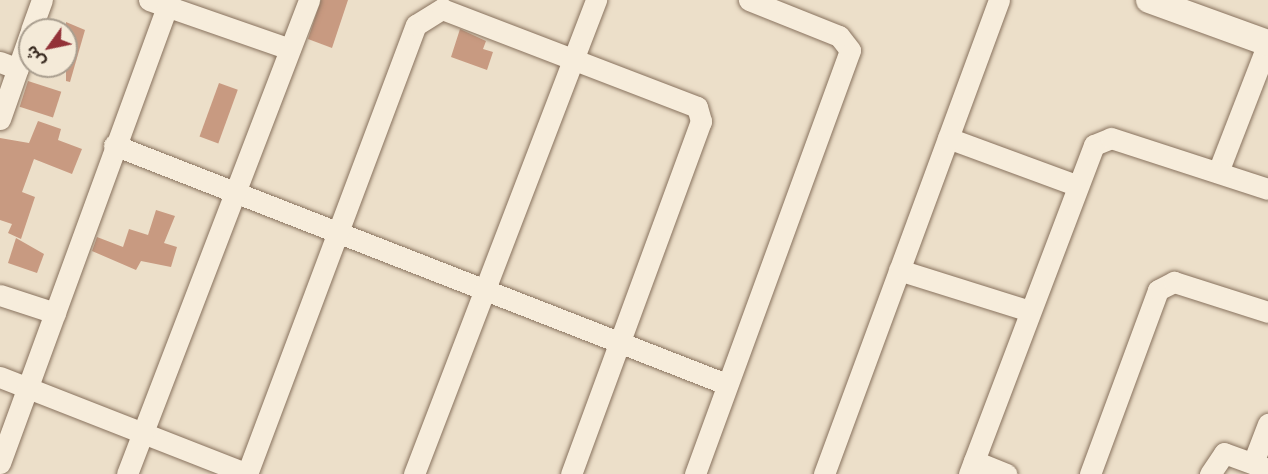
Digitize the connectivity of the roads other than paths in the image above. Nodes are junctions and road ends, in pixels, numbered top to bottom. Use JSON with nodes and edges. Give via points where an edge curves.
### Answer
{"nodes":[{"id":1,"x":42,"y":0,"type":"edge"},
{"id":2,"x":309,"y":0,"type":"edge"},
{"id":3,"x":596,"y":0,"type":"edge"},
{"id":4,"x":749,"y":0,"type":"edge"},
{"id":5,"x":999,"y":0,"type":"edge"},
{"id":6,"x":1149,"y":0,"type":"edge"},
{"id":7,"x":162,"y":2,"type":"edge"},
{"id":8,"x":1189,"y":7,"type":"edge"},
{"id":9,"x":36,"y":18,"type":"edge"},
{"id":10,"x":1268,"y":44,"type":"edge"},
{"id":11,"x":290,"y":49,"type":"junction"},
{"id":12,"x":18,"y":52,"type":"edge"},
{"id":13,"x":574,"y":58,"type":"junction"},
{"id":14,"x":9,"y":66,"type":"edge"},
{"id":15,"x":0,"y":119,"type":"edge"},
{"id":16,"x":948,"y":138,"type":"junction"},
{"id":17,"x":114,"y":145,"type":"junction"},
{"id":18,"x":1218,"y":172,"type":"junction"},
{"id":19,"x":1076,"y":185,"type":"junction"},
{"id":20,"x":1268,"y":189,"type":"edge"},
{"id":21,"x":234,"y":192,"type":"junction"},
{"id":22,"x":334,"y":232,"type":"junction"},
{"id":23,"x":899,"y":270,"type":"junction"},
{"id":24,"x":486,"y":294,"type":"junction"},
{"id":25,"x":0,"y":295,"type":"edge"},
{"id":26,"x":1027,"y":310,"type":"junction"},
{"id":27,"x":1268,"y":312,"type":"edge"},
{"id":28,"x":55,"y":313,"type":"junction"},
{"id":29,"x":620,"y":344,"type":"junction"},
{"id":30,"x":0,"y":377,"type":"edge"},
{"id":31,"x":726,"y":384,"type":"junction"},
{"id":32,"x":27,"y":388,"type":"junction"},
{"id":33,"x":1268,"y":424,"type":"edge"},
{"id":34,"x":143,"y":431,"type":"junction"},
{"id":35,"x":0,"y":463,"type":"edge"},
{"id":36,"x":1261,"y":466,"type":"edge"},
{"id":37,"x":972,"y":467,"type":"edge"},
{"id":38,"x":127,"y":474,"type":"edge"},
{"id":39,"x":248,"y":474,"type":"edge"},
{"id":40,"x":414,"y":474,"type":"edge"},
{"id":41,"x":571,"y":474,"type":"edge"},
{"id":42,"x":695,"y":474,"type":"edge"},
{"id":43,"x":824,"y":474,"type":"edge"},
{"id":44,"x":1007,"y":474,"type":"edge"},
{"id":45,"x":1090,"y":474,"type":"edge"},
{"id":46,"x":1210,"y":474,"type":"edge"}],
"edges":[{"from":1,"to":9,"type":"street"},
{"from":2,"to":11,"type":"street"},
{"from":3,"to":13,"type":"street"},
{"from":4,"to":31,"type":"street","via":[[839,36],[850,50]]},
{"from":5,"to":16,"type":"street"},
{"from":6,"to":8,"type":"street"},
{"from":7,"to":11,"type":"street"},
{"from":7,"to":17,"type":"street"},
{"from":8,"to":10,"type":"street"},
{"from":10,"to":18,"type":"street"},
{"from":11,"to":21,"type":"street"},
{"from":12,"to":14,"type":"street"},
{"from":13,"to":22,"type":"street","via":[[442,9],[427,14],[416,25]]},
{"from":13,"to":24,"type":"street"},
{"from":13,"to":29,"type":"street","via":[[686,100],[698,108],[701,121]]},
{"from":14,"to":15,"type":"street"},
{"from":16,"to":19,"type":"street"},
{"from":16,"to":23,"type":"street"},
{"from":17,"to":21,"type":"street"},
{"from":17,"to":28,"type":"street"},
{"from":18,"to":19,"type":"street","via":[[1112,138],[1094,145]]},
{"from":18,"to":20,"type":"street"},
{"from":19,"to":26,"type":"street"},
{"from":21,"to":22,"type":"street"},
{"from":21,"to":34,"type":"street"},
{"from":22,"to":24,"type":"street"},
{"from":22,"to":39,"type":"street"},
{"from":23,"to":26,"type":"street"},
{"from":23,"to":43,"type":"street"},
{"from":24,"to":29,"type":"street"},
{"from":24,"to":40,"type":"street"},
{"from":25,"to":28,"type":"street"},
{"from":26,"to":37,"type":"street"},
{"from":27,"to":45,"type":"street","via":[[1174,282],[1158,290]]},
{"from":28,"to":32,"type":"street"},
{"from":29,"to":31,"type":"street"},
{"from":29,"to":41,"type":"street"},
{"from":30,"to":32,"type":"street"},
{"from":31,"to":42,"type":"street"},
{"from":32,"to":34,"type":"street"},
{"from":32,"to":35,"type":"street"},
{"from":33,"to":36,"type":"street"},
{"from":34,"to":38,"type":"street"},
{"from":34,"to":39,"type":"street"},
{"from":36,"to":46,"type":"street","via":[[1224,453]]},
{"from":37,"to":44,"type":"street"}]}
